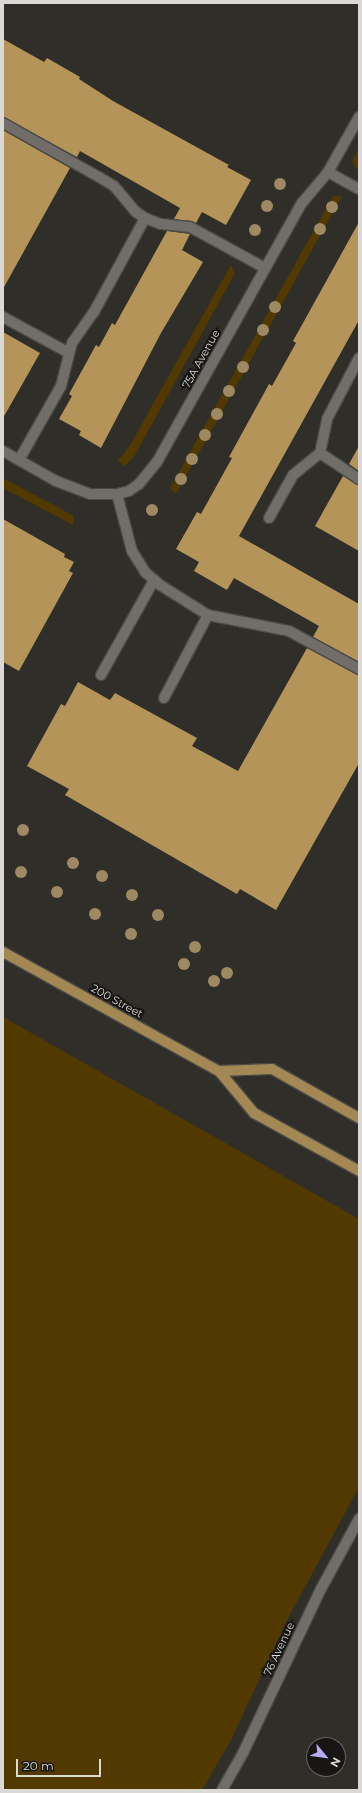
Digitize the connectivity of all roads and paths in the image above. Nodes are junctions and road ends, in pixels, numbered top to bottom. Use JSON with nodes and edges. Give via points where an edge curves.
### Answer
{"nodes":[{"id":1,"x":359,"y":117,"type":"edge"},
{"id":2,"x":3,"y":123,"type":"edge"},
{"id":3,"x":328,"y":172,"type":"junction"},
{"id":4,"x":359,"y":189,"type":"edge"},
{"id":5,"x":145,"y":218,"type":"junction"},
{"id":6,"x":266,"y":268,"type":"junction"},
{"id":7,"x":3,"y":317,"type":"edge"},
{"id":8,"x":69,"y":353,"type":"junction"},
{"id":9,"x":359,"y":358,"type":"edge"},
{"id":10,"x":3,"y":451,"type":"edge"},
{"id":11,"x":320,"y":453,"type":"junction"},
{"id":12,"x":19,"y":460,"type":"junction"},
{"id":13,"x":359,"y":479,"type":"edge"},
{"id":14,"x":117,"y":494,"type":"junction"},
{"id":15,"x":269,"y":518,"type":"dead end"},
{"id":16,"x":154,"y":580,"type":"junction"},
{"id":17,"x":208,"y":614,"type":"junction"},
{"id":18,"x":359,"y":669,"type":"edge"},
{"id":19,"x":101,"y":675,"type":"dead end"},
{"id":20,"x":164,"y":698,"type":"dead end"},
{"id":21,"x":3,"y":952,"type":"edge"},
{"id":22,"x":220,"y":1071,"type":"junction"},
{"id":23,"x":359,"y":1118,"type":"edge"},
{"id":24,"x":359,"y":1171,"type":"edge"},
{"id":25,"x":359,"y":1519,"type":"edge"},
{"id":26,"x":222,"y":1790,"type":"edge"}],
"edges":[{"from":1,"to":3,"type":"street","name":"75A Avenue"},
{"from":2,"to":5,"type":"street","via":[[114,186],[136,212]]},
{"from":3,"to":4,"type":"street"},
{"from":3,"to":6,"type":"street","name":"75A Avenue","via":[[302,203]]},
{"from":5,"to":6,"type":"street","via":[[161,224],[190,227]]},
{"from":5,"to":8,"type":"street","via":[[94,312],[78,331]]},
{"from":6,"to":14,"type":"street","name":"75A Avenue","via":[[157,462],[139,484],[129,491]]},
{"from":7,"to":8,"type":"street"},
{"from":8,"to":12,"type":"street","via":[[61,386]]},
{"from":9,"to":11,"type":"street","via":[[327,419]]},
{"from":10,"to":12,"type":"street","name":"75A Avenue"},
{"from":11,"to":13,"type":"street"},
{"from":11,"to":15,"type":"street","via":[[293,475]]},
{"from":12,"to":14,"type":"street","name":"75A Avenue","via":[[76,490],[104,496]]},
{"from":14,"to":16,"type":"street","via":[[132,551],[145,572]]},
{"from":16,"to":17,"type":"street"},
{"from":16,"to":19,"type":"street"},
{"from":17,"to":18,"type":"street","via":[[289,632]]},
{"from":17,"to":20,"type":"street"},
{"from":21,"to":22,"type":"main road","name":"200 Street"},
{"from":22,"to":23,"type":"main road","via":[[272,1069]]},
{"from":22,"to":24,"type":"main road","name":"200 Street","via":[[254,1113]]},
{"from":25,"to":26,"type":"street","name":"76 Avenue","via":[[321,1589],[243,1753]]}]}
